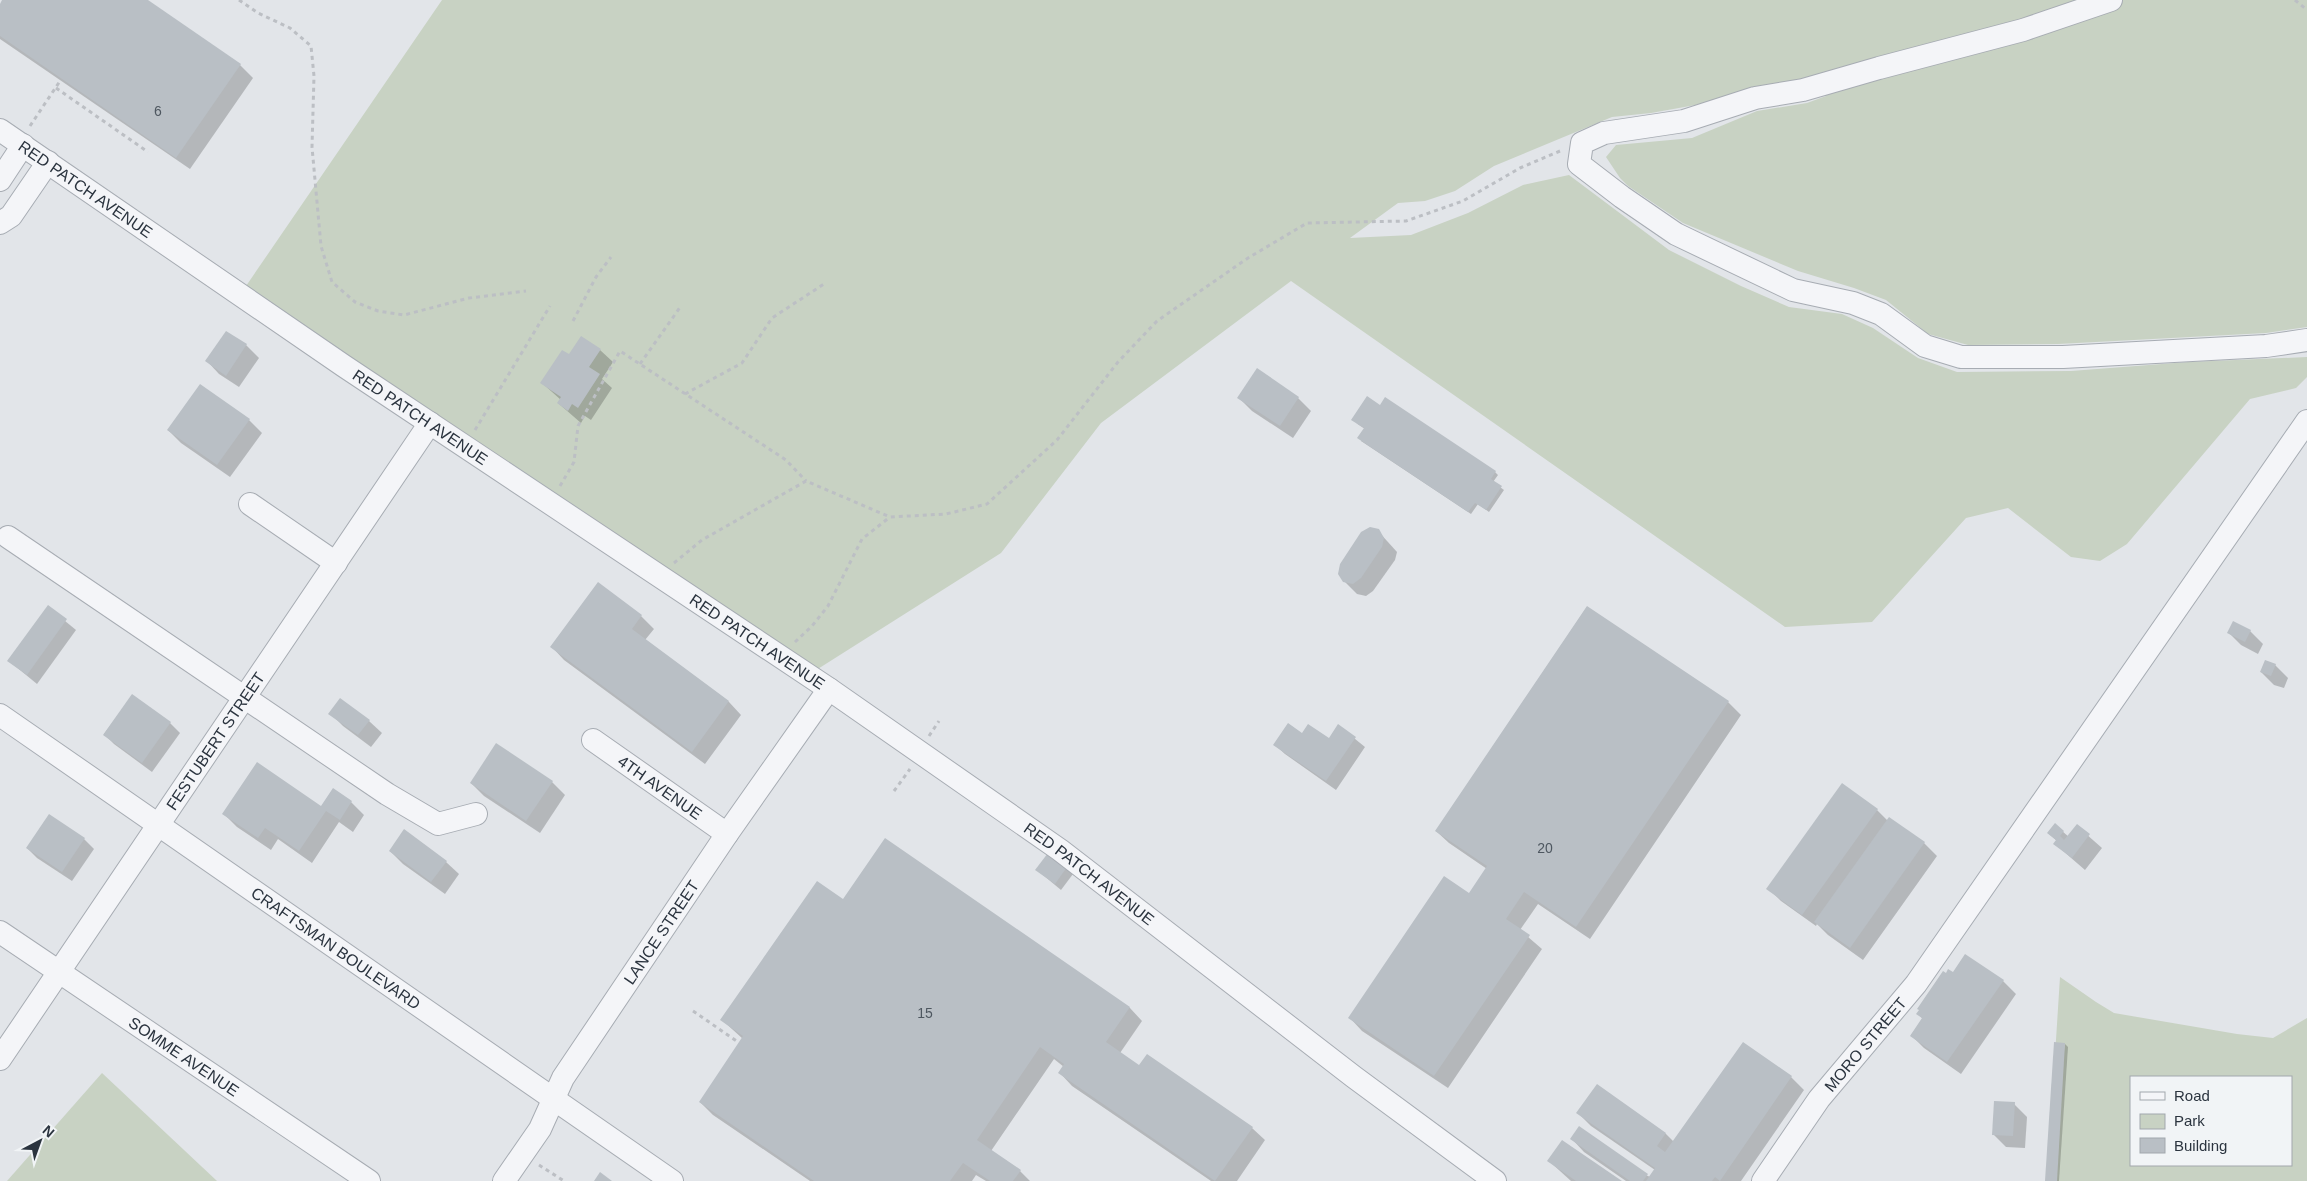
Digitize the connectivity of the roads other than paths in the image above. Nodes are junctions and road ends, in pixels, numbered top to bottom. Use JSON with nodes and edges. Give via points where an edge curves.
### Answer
{"nodes":[{"id":1,"x":2111,"y":0,"type":"edge"},
{"id":2,"x":0,"y":130,"type":"edge"},
{"id":3,"x":21,"y":144,"type":"junction"},
{"id":4,"x":48,"y":162,"type":"junction"},
{"id":5,"x":0,"y":180,"type":"edge"},
{"id":6,"x":0,"y":223,"type":"edge"},
{"id":7,"x":2307,"y":340,"type":"edge"},
{"id":8,"x":2307,"y":421,"type":"edge"},
{"id":9,"x":430,"y":423,"type":"junction"},
{"id":10,"x":250,"y":504,"type":"dead end"},
{"id":11,"x":8,"y":536,"type":"dead end"},
{"id":12,"x":336,"y":563,"type":"junction"},
{"id":13,"x":829,"y":689,"type":"junction"},
{"id":14,"x":245,"y":698,"type":"junction"},
{"id":15,"x":0,"y":715,"type":"edge"},
{"id":16,"x":593,"y":740,"type":"dead end"},
{"id":17,"x":476,"y":814,"type":"dead end"},
{"id":18,"x":158,"y":826,"type":"junction"},
{"id":19,"x":727,"y":834,"type":"junction"},
{"id":20,"x":0,"y":932,"type":"edge"},
{"id":21,"x":60,"y":973,"type":"junction"},
{"id":22,"x":0,"y":1059,"type":"edge"},
{"id":23,"x":553,"y":1100,"type":"junction"},
{"id":24,"x":369,"y":1181,"type":"edge"},
{"id":25,"x":504,"y":1181,"type":"edge"},
{"id":26,"x":672,"y":1181,"type":"edge"},
{"id":27,"x":1495,"y":1181,"type":"edge"},
{"id":28,"x":1763,"y":1181,"type":"edge"}],
"edges":[{"from":1,"to":7,"type":"street","via":[[2023,30],[1803,90],[1755,98],[1684,121],[1604,133],[1582,143],[1579,164],[1676,234],[1793,290],[1852,303],[1882,314],[1925,346],[1961,357],[2063,357],[2266,346]]},
{"from":2,"to":3,"type":"street","name":"RED PATCH AVENUE"},
{"from":3,"to":4,"type":"street","name":"RED PATCH AVENUE"},
{"from":3,"to":5,"type":"street"},
{"from":4,"to":6,"type":"street","via":[[10,216]]},
{"from":4,"to":9,"type":"street","name":"RED PATCH AVENUE"},
{"from":8,"to":28,"type":"street","name":"MORO STREET","via":[[1916,984],[1819,1099]]},
{"from":9,"to":12,"type":"street","name":"FESTUBERT STREET"},
{"from":9,"to":13,"type":"street","name":"RED PATCH AVENUE"},
{"from":10,"to":12,"type":"street"},
{"from":11,"to":14,"type":"street"},
{"from":12,"to":14,"type":"street","name":"FESTUBERT STREET"},
{"from":13,"to":19,"type":"street","name":"LANCE STREET"},
{"from":13,"to":27,"type":"street","name":"RED PATCH AVENUE","via":[[1060,850],[1339,1066]]},
{"from":14,"to":17,"type":"street","via":[[387,794],[438,824]]},
{"from":14,"to":18,"type":"street","name":"FESTUBERT STREET"},
{"from":15,"to":18,"type":"street","name":"CRAFTSMAN BOULEVARD"},
{"from":16,"to":19,"type":"street","name":"4TH AVENUE"},
{"from":18,"to":21,"type":"street","name":"FESTUBERT STREET"},
{"from":18,"to":23,"type":"street","name":"CRAFTSMAN BOULEVARD"},
{"from":19,"to":23,"type":"street","name":"LANCE STREET","via":[[563,1078]]},
{"from":20,"to":21,"type":"street","name":"SOMME AVENUE"},
{"from":21,"to":22,"type":"street","name":"FESTUBERT STREET"},
{"from":21,"to":24,"type":"street","name":"SOMME AVENUE"},
{"from":23,"to":25,"type":"street","name":"LANCE STREET","via":[[540,1129]]},
{"from":23,"to":26,"type":"street","name":"CRAFTSMAN BOULEVARD"}]}
